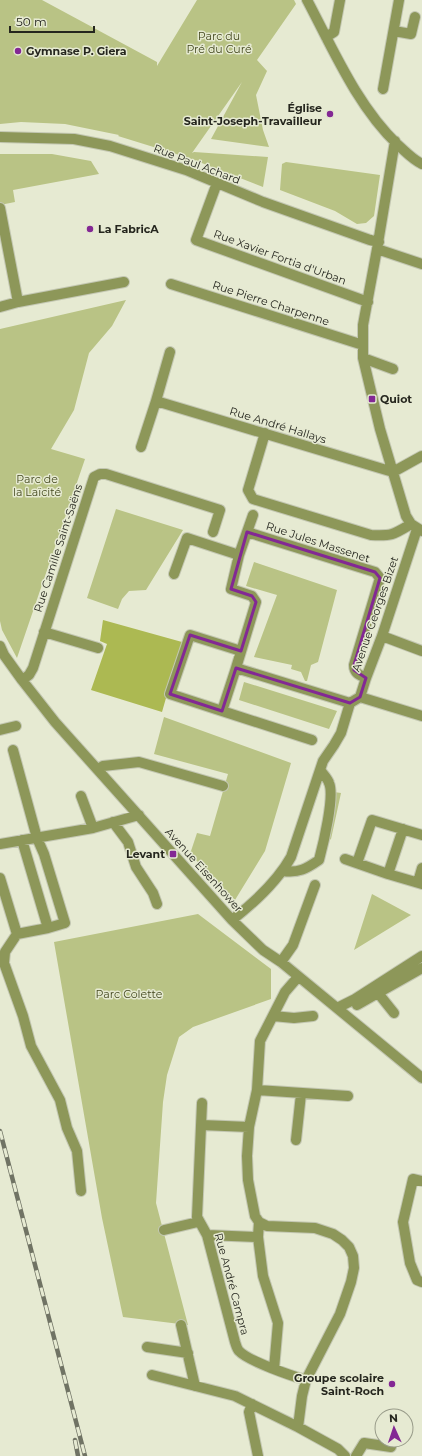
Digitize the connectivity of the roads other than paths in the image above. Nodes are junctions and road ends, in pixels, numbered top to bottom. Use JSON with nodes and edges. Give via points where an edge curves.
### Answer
{"nodes":[{"id":1,"x":307,"y":0,"type":"edge"},
{"id":2,"x":340,"y":0,"type":"edge"},
{"id":3,"x":399,"y":0,"type":"edge"},
{"id":4,"x":415,"y":17,"type":"dead end"},
{"id":5,"x":394,"y":31,"type":"junction"},
{"id":6,"x":326,"y":37,"type":"junction"},
{"id":7,"x":383,"y":89,"type":"dead end"},
{"id":8,"x":0,"y":137,"type":"edge"},
{"id":9,"x":395,"y":141,"type":"junction"},
{"id":10,"x":422,"y":164,"type":"edge"},
{"id":11,"x":217,"y":183,"type":"junction"},
{"id":12,"x":0,"y":208,"type":"edge"},
{"id":13,"x":378,"y":245,"type":"junction"},
{"id":14,"x":422,"y":264,"type":"edge"},
{"id":15,"x":124,"y":282,"type":"dead end"},
{"id":16,"x":171,"y":284,"type":"dead end"},
{"id":17,"x":18,"y":302,"type":"junction"},
{"id":18,"x":368,"y":302,"type":"junction"},
{"id":19,"x":0,"y":307,"type":"edge"},
{"id":20,"x":363,"y":345,"type":"junction"},
{"id":21,"x":170,"y":352,"type":"dead end"},
{"id":22,"x":363,"y":358,"type":"junction"},
{"id":23,"x":393,"y":369,"type":"dead end"},
{"id":24,"x":156,"y":401,"type":"junction"},
{"id":25,"x":265,"y":433,"type":"junction"},
{"id":26,"x":141,"y":447,"type":"dead end"},
{"id":27,"x":422,"y":456,"type":"edge"},
{"id":28,"x":393,"y":472,"type":"junction"},
{"id":29,"x":253,"y":515,"type":"dead end"},
{"id":30,"x":417,"y":528,"type":"edge"},
{"id":31,"x":213,"y":532,"type":"dead end"},
{"id":32,"x":247,"y":532,"type":"junction"},
{"id":33,"x":239,"y":555,"type":"junction"},
{"id":34,"x":174,"y":574,"type":"dead end"},
{"id":35,"x":44,"y":632,"type":"junction"},
{"id":36,"x":382,"y":636,"type":"junction"},
{"id":37,"x":0,"y":646,"type":"edge"},
{"id":38,"x":98,"y":648,"type":"dead end"},
{"id":39,"x":241,"y":651,"type":"junction"},
{"id":40,"x":422,"y":651,"type":"edge"},
{"id":41,"x":236,"y":668,"type":"junction"},
{"id":42,"x":366,"y":678,"type":"junction"},
{"id":43,"x":22,"y":680,"type":"junction"},
{"id":44,"x":360,"y":696,"type":"junction"},
{"id":45,"x":350,"y":703,"type":"junction"},
{"id":46,"x":222,"y":711,"type":"junction"},
{"id":47,"x":422,"y":716,"type":"edge"},
{"id":48,"x":16,"y":726,"type":"dead end"},
{"id":49,"x":0,"y":730,"type":"edge"},
{"id":50,"x":312,"y":740,"type":"dead end"},
{"id":51,"x":13,"y":750,"type":"dead end"},
{"id":52,"x":98,"y":769,"type":"junction"},
{"id":53,"x":320,"y":770,"type":"junction"},
{"id":54,"x":223,"y":786,"type":"dead end"},
{"id":55,"x":81,"y":796,"type":"dead end"},
{"id":56,"x":139,"y":815,"type":"junction"},
{"id":57,"x":113,"y":822,"type":"junction"},
{"id":58,"x":93,"y":828,"type":"junction"},
{"id":59,"x":403,"y":829,"type":"junction"},
{"id":60,"x":422,"y":835,"type":"edge"},
{"id":61,"x":37,"y":838,"type":"junction"},
{"id":62,"x":22,"y":840,"type":"junction"},
{"id":63,"x":0,"y":844,"type":"edge"},
{"id":64,"x":345,"y":859,"type":"dead end"},
{"id":65,"x":357,"y":863,"type":"junction"},
{"id":66,"x":422,"y":868,"type":"edge"},
{"id":67,"x":283,"y":871,"type":"junction"},
{"id":68,"x":388,"y":874,"type":"junction"},
{"id":69,"x":0,"y":878,"type":"edge"},
{"id":70,"x":420,"y":883,"type":"edge"},
{"id":71,"x":315,"y":885,"type":"dead end"},
{"id":72,"x":157,"y":904,"type":"dead end"},
{"id":73,"x":232,"y":920,"type":"junction"},
{"id":74,"x":48,"y":928,"type":"junction"},
{"id":75,"x":17,"y":934,"type":"junction"},
{"id":76,"x":422,"y":956,"type":"edge"},
{"id":77,"x":280,"y":962,"type":"junction"},
{"id":78,"x":422,"y":968,"type":"edge"},
{"id":79,"x":298,"y":977,"type":"junction"},
{"id":80,"x":378,"y":994,"type":"junction"},
{"id":81,"x":340,"y":1011,"type":"junction"},
{"id":82,"x":394,"y":1013,"type":"dead end"},
{"id":83,"x":273,"y":1016,"type":"junction"},
{"id":84,"x":313,"y":1016,"type":"dead end"},
{"id":85,"x":422,"y":1078,"type":"edge"},
{"id":86,"x":257,"y":1090,"type":"junction"},
{"id":87,"x":301,"y":1094,"type":"junction"},
{"id":88,"x":348,"y":1096,"type":"dead end"},
{"id":89,"x":202,"y":1103,"type":"dead end"},
{"id":90,"x":201,"y":1125,"type":"junction"},
{"id":91,"x":249,"y":1127,"type":"junction"},
{"id":92,"x":296,"y":1140,"type":"dead end"},
{"id":93,"x":422,"y":1181,"type":"edge"},
{"id":94,"x":81,"y":1191,"type":"dead end"},
{"id":95,"x":198,"y":1222,"type":"junction"},
{"id":96,"x":259,"y":1222,"type":"junction"},
{"id":97,"x":164,"y":1230,"type":"dead end"},
{"id":98,"x":207,"y":1235,"type":"junction"},
{"id":99,"x":258,"y":1237,"type":"junction"},
{"id":100,"x":422,"y":1282,"type":"edge"},
{"id":101,"x":181,"y":1324,"type":"dead end"},
{"id":102,"x":147,"y":1347,"type":"dead end"},
{"id":103,"x":188,"y":1353,"type":"junction"},
{"id":104,"x":274,"y":1369,"type":"junction"},
{"id":105,"x":152,"y":1375,"type":"dead end"},
{"id":106,"x":306,"y":1380,"type":"junction"},
{"id":107,"x":195,"y":1386,"type":"junction"},
{"id":108,"x":252,"y":1404,"type":"junction"},
{"id":109,"x":298,"y":1427,"type":"junction"},
{"id":110,"x":374,"y":1444,"type":"edge"},
{"id":111,"x":258,"y":1456,"type":"edge"},
{"id":112,"x":345,"y":1456,"type":"edge"},
{"id":113,"x":356,"y":1456,"type":"edge"}],
"edges":[{"from":1,"to":6,"type":"street"},
{"from":2,"to":6,"type":"street","via":[[334,32]]},
{"from":3,"to":5,"type":"street"},
{"from":4,"to":5,"type":"street","via":[[411,34]]},
{"from":5,"to":7,"type":"street"},
{"from":6,"to":9,"type":"street","via":[[366,108]]},
{"from":8,"to":11,"type":"street","name":"Rue Paul Achard","via":[[74,139],[110,146],[186,170]]},
{"from":9,"to":10,"type":"street","via":[[414,160]]},
{"from":9,"to":13,"type":"street"},
{"from":11,"to":13,"type":"street","name":"Rue Paul Achard"},
{"from":11,"to":18,"type":"street","name":"Rue Xavier Fortia d'Urban","via":[[196,240]]},
{"from":12,"to":17,"type":"street"},
{"from":13,"to":14,"type":"street","name":"Rue Paul Achard"},
{"from":13,"to":18,"type":"street"},
{"from":15,"to":17,"type":"street"},
{"from":16,"to":20,"type":"street","name":"Rue Pierre Charpenne"},
{"from":17,"to":19,"type":"street"},
{"from":18,"to":20,"type":"street","via":[[363,325]]},
{"from":20,"to":22,"type":"street"},
{"from":21,"to":24,"type":"street"},
{"from":22,"to":23,"type":"street"},
{"from":22,"to":28,"type":"street"},
{"from":24,"to":25,"type":"street","name":"Rue André Hallays"},
{"from":24,"to":26,"type":"street"},
{"from":25,"to":28,"type":"street","name":"Rue André Hallays"},
{"from":25,"to":30,"type":"street","via":[[248,490],[253,498],[371,535],[384,536]]},
{"from":27,"to":28,"type":"street"},
{"from":28,"to":30,"type":"street","via":[[406,516]]},
{"from":29,"to":32,"type":"street"},
{"from":30,"to":36,"type":"street","name":"Avenue Georges Bizet"},
{"from":31,"to":35,"type":"street","name":"Rue Camille Saint-Saëns","via":[[220,510],[106,474],[94,477]]},
{"from":32,"to":33,"type":"street"},
{"from":32,"to":42,"type":"street","name":"Rue Jules Massenet","via":[[375,572],[380,578],[354,665],[358,675]]},
{"from":33,"to":34,"type":"street","via":[[186,538]]},
{"from":33,"to":39,"type":"street","via":[[231,589],[252,596],[256,602]]},
{"from":35,"to":38,"type":"street"},
{"from":35,"to":43,"type":"street","name":"Rue Camille Saint-Saëns","via":[[33,668]]},
{"from":36,"to":40,"type":"street"},
{"from":36,"to":42,"type":"street","name":"Avenue Georges Bizet"},
{"from":37,"to":43,"type":"street","name":"Avenue Eisenhower"},
{"from":39,"to":41,"type":"street"},
{"from":39,"to":46,"type":"street","via":[[190,635],[170,694]]},
{"from":41,"to":45,"type":"street"},
{"from":41,"to":46,"type":"street"},
{"from":42,"to":44,"type":"street","name":"Avenue Georges Bizet"},
{"from":43,"to":52,"type":"street","name":"Avenue Eisenhower","via":[[55,722]]},
{"from":44,"to":45,"type":"street"},
{"from":44,"to":47,"type":"street"},
{"from":45,"to":53,"type":"street","via":[[341,732]]},
{"from":46,"to":50,"type":"street"},
{"from":48,"to":49,"type":"street"},
{"from":51,"to":61,"type":"street"},
{"from":52,"to":54,"type":"street","via":[[103,766],[139,762]]},
{"from":52,"to":56,"type":"street","name":"Avenue Eisenhower"},
{"from":53,"to":67,"type":"street","via":[[291,857]]},
{"from":53,"to":67,"type":"street","via":[[329,783],[331,794],[319,860],[305,870],[293,873]]},
{"from":55,"to":58,"type":"street"},
{"from":56,"to":57,"type":"street"},
{"from":56,"to":73,"type":"street","name":"Avenue Eisenhower"},
{"from":57,"to":58,"type":"street"},
{"from":57,"to":72,"type":"street","via":[[128,842],[136,867]]},
{"from":58,"to":61,"type":"street"},
{"from":59,"to":60,"type":"street"},
{"from":59,"to":65,"type":"street","via":[[372,820]]},
{"from":59,"to":68,"type":"street"},
{"from":61,"to":62,"type":"street"},
{"from":61,"to":74,"type":"street","via":[[65,923]]},
{"from":62,"to":63,"type":"street"},
{"from":62,"to":74,"type":"street"},
{"from":64,"to":65,"type":"street"},
{"from":65,"to":68,"type":"street"},
{"from":66,"to":70,"type":"street"},
{"from":67,"to":73,"type":"street","via":[[262,894]]},
{"from":68,"to":70,"type":"street"},
{"from":69,"to":75,"type":"street"},
{"from":71,"to":77,"type":"street","via":[[293,945]]},
{"from":73,"to":77,"type":"street","name":"Avenue Eisenhower","via":[[263,950]]},
{"from":74,"to":75,"type":"street"},
{"from":75,"to":94,"type":"street","via":[[5,952],[4,963],[31,1046],[60,1100],[67,1128],[77,1151]]},
{"from":76,"to":81,"type":"street"},
{"from":77,"to":79,"type":"street","name":"Avenue Eisenhower"},
{"from":78,"to":80,"type":"street"},
{"from":79,"to":81,"type":"street","name":"Avenue Eisenhower"},
{"from":79,"to":83,"type":"street","via":[[285,992]]},
{"from":80,"to":81,"type":"street"},
{"from":80,"to":82,"type":"street"},
{"from":81,"to":85,"type":"street","name":"Avenue Eisenhower"},
{"from":83,"to":84,"type":"street"},
{"from":83,"to":86,"type":"street","via":[[260,1041]]},
{"from":86,"to":87,"type":"street"},
{"from":86,"to":91,"type":"street"},
{"from":87,"to":88,"type":"street"},
{"from":87,"to":92,"type":"street"},
{"from":89,"to":90,"type":"street"},
{"from":90,"to":91,"type":"street"},
{"from":90,"to":95,"type":"street","via":[[196,1210]]},
{"from":91,"to":96,"type":"street","via":[[248,1180],[255,1216]]},
{"from":93,"to":100,"type":"street","via":[[413,1179],[403,1222],[410,1263],[417,1280]]},
{"from":95,"to":97,"type":"street"},
{"from":95,"to":98,"type":"street","name":"Rue André Campra"},
{"from":96,"to":99,"type":"street"},
{"from":96,"to":106,"type":"street","via":[[267,1226],[322,1229],[342,1240],[353,1256],[351,1282],[340,1314]]},
{"from":98,"to":99,"type":"street"},
{"from":98,"to":104,"type":"street","name":"Rue André Campra","via":[[239,1351]]},
{"from":99,"to":104,"type":"street","via":[[262,1276],[278,1323]]},
{"from":101,"to":103,"type":"street"},
{"from":102,"to":103,"type":"street"},
{"from":103,"to":107,"type":"street"},
{"from":104,"to":106,"type":"street","name":"Rue André Campra"},
{"from":105,"to":107,"type":"street"},
{"from":106,"to":109,"type":"street"},
{"from":107,"to":108,"type":"street","via":[[235,1396]]},
{"from":108,"to":109,"type":"street"},
{"from":108,"to":111,"type":"street","via":[[249,1412]]},
{"from":109,"to":112,"type":"street","via":[[338,1449]]},
{"from":110,"to":113,"type":"street","via":[[364,1443]]}]}
